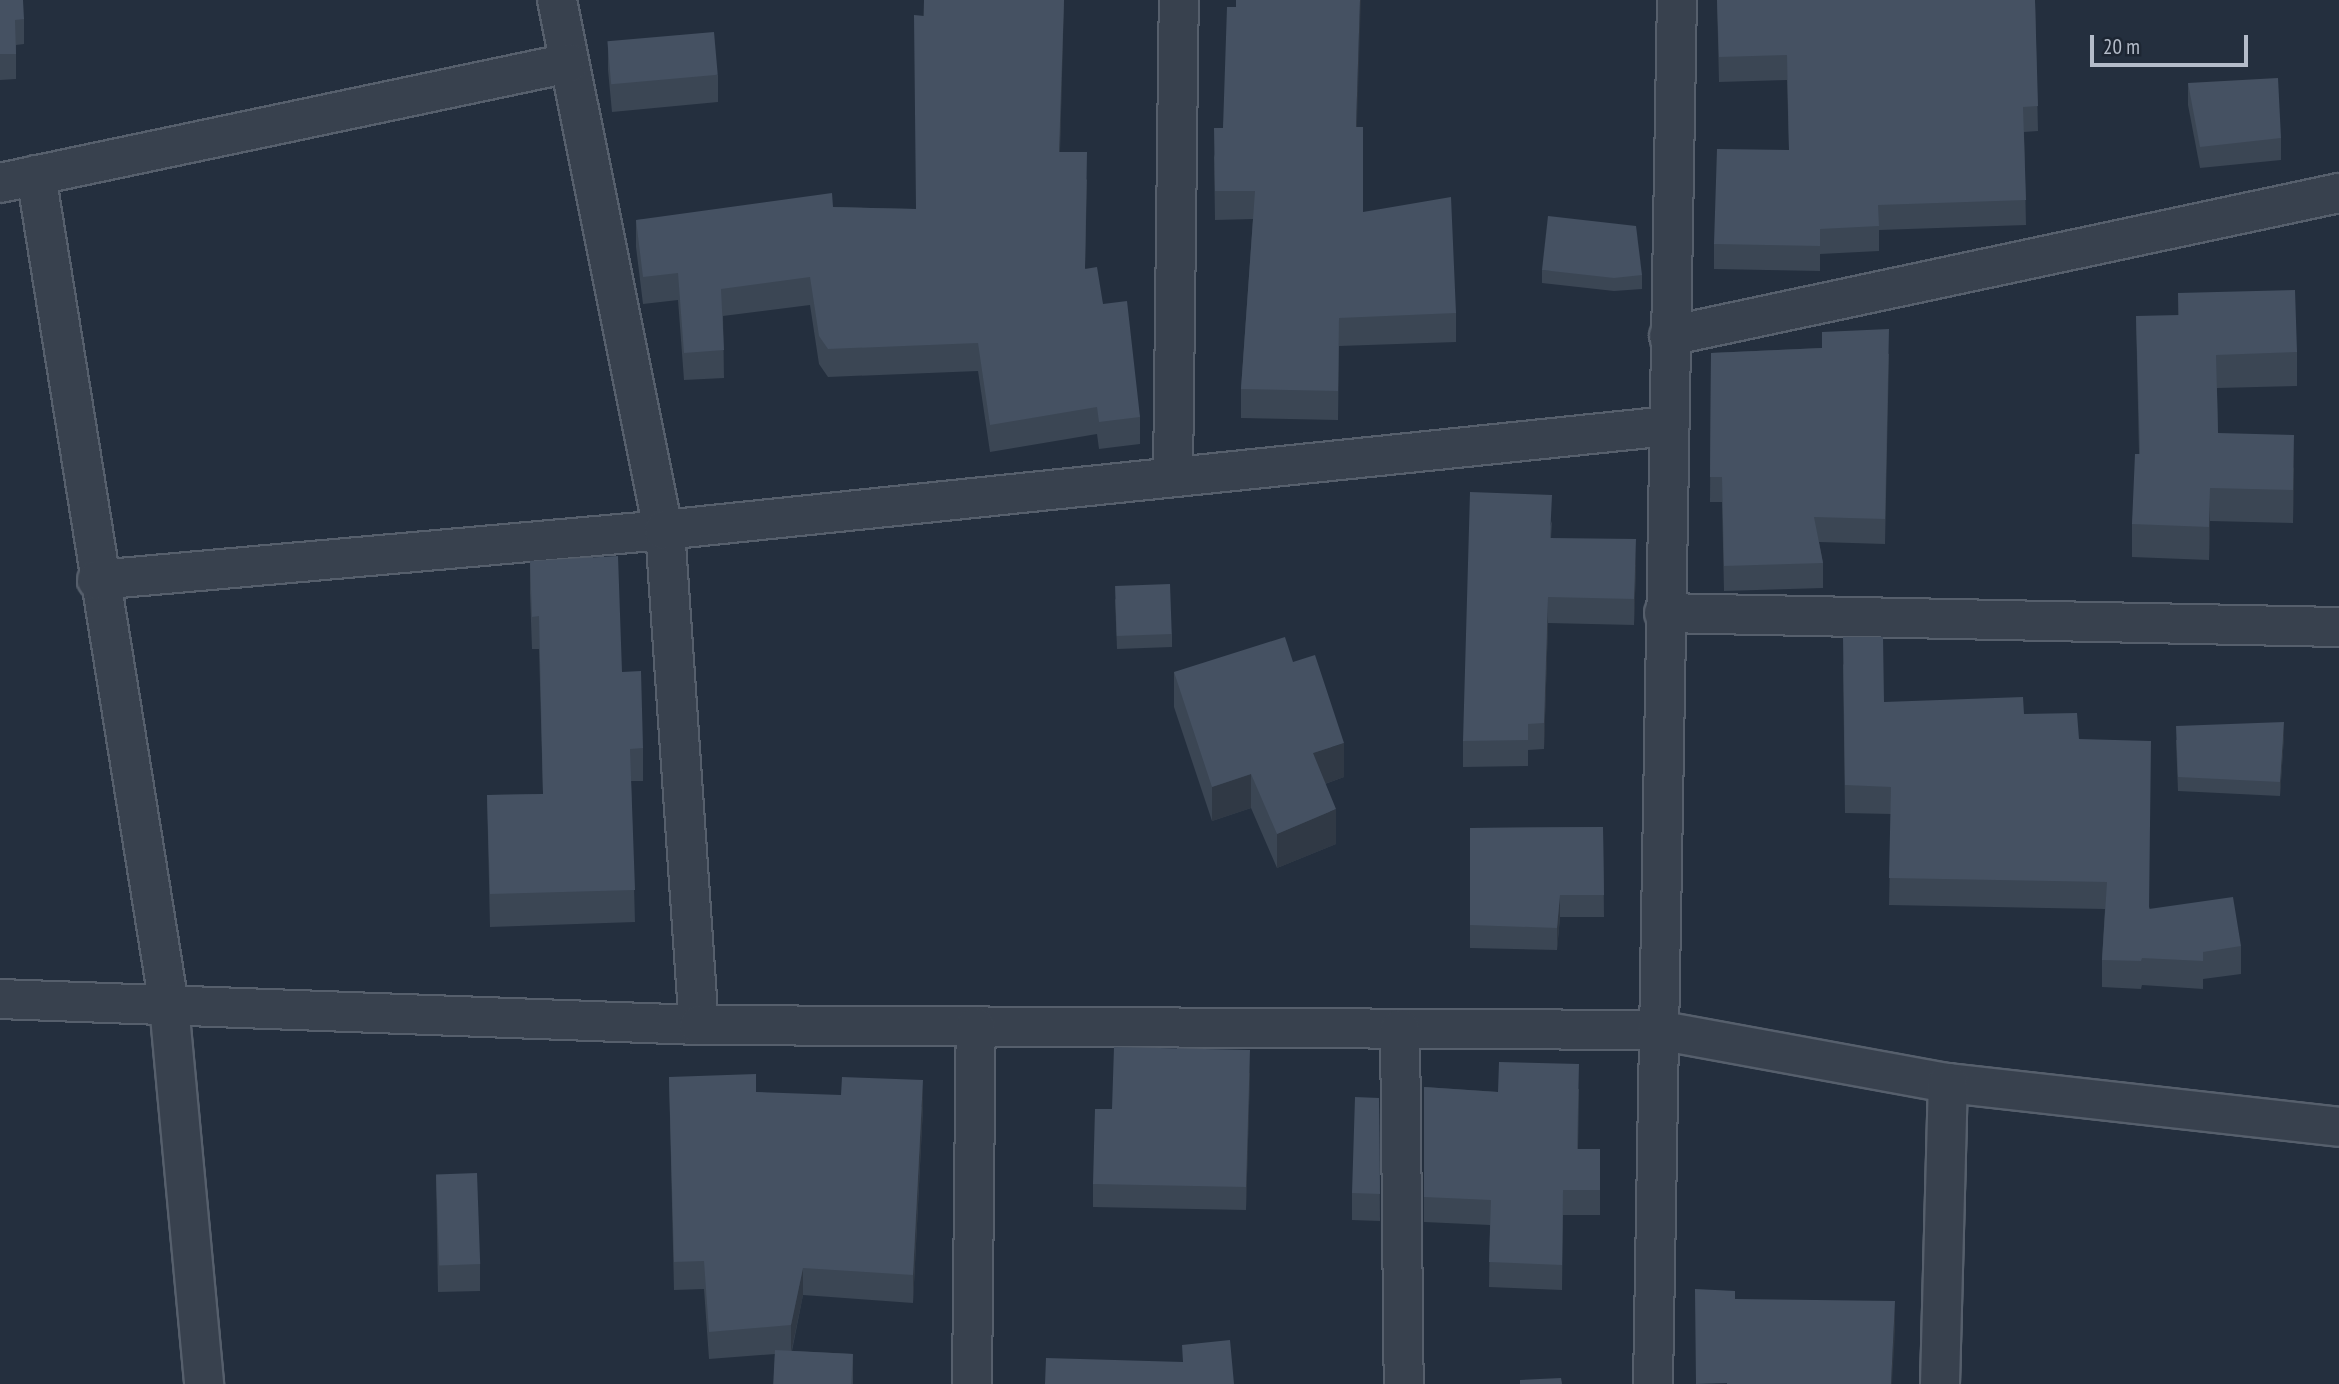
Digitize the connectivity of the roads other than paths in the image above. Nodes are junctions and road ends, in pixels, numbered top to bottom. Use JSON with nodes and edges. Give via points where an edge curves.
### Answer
{"nodes":[{"id":1,"x":557,"y":0,"type":"edge"},
{"id":2,"x":1179,"y":0,"type":"edge"},
{"id":3,"x":1677,"y":0,"type":"edge"},
{"id":4,"x":569,"y":63,"type":"junction"},
{"id":5,"x":18,"y":179,"type":"edge"},
{"id":6,"x":2339,"y":193,"type":"edge"},
{"id":7,"x":1670,"y":336,"type":"junction"},
{"id":8,"x":1668,"y":426,"type":"junction"},
{"id":9,"x":1173,"y":475,"type":"junction"},
{"id":10,"x":663,"y":530,"type":"junction"},
{"id":11,"x":97,"y":580,"type":"junction"},
{"id":12,"x":1664,"y":613,"type":"junction"},
{"id":13,"x":2339,"y":627,"type":"edge"},
{"id":14,"x":0,"y":999,"type":"edge"},
{"id":15,"x":169,"y":1005,"type":"junction"},
{"id":16,"x":699,"y":1025,"type":"junction"},
{"id":17,"x":976,"y":1027,"type":"junction"},
{"id":18,"x":1400,"y":1029,"type":"junction"},
{"id":19,"x":1658,"y":1030,"type":"junction"},
{"id":20,"x":1948,"y":1083,"type":"junction"},
{"id":21,"x":2339,"y":1127,"type":"edge"},
{"id":22,"x":204,"y":1384,"type":"edge"},
{"id":23,"x":972,"y":1384,"type":"edge"},
{"id":24,"x":1405,"y":1384,"type":"edge"},
{"id":25,"x":1653,"y":1384,"type":"edge"},
{"id":26,"x":1940,"y":1384,"type":"edge"}],
"edges":[{"from":1,"to":4,"type":"street"},
{"from":2,"to":9,"type":"street"},
{"from":3,"to":7,"type":"street"},
{"from":4,"to":5,"type":"street"},
{"from":4,"to":10,"type":"street"},
{"from":5,"to":11,"type":"street"},
{"from":6,"to":7,"type":"street"},
{"from":7,"to":8,"type":"street"},
{"from":8,"to":9,"type":"street"},
{"from":8,"to":12,"type":"street"},
{"from":9,"to":10,"type":"street"},
{"from":10,"to":11,"type":"street"},
{"from":10,"to":16,"type":"street"},
{"from":11,"to":15,"type":"street"},
{"from":12,"to":13,"type":"street"},
{"from":12,"to":19,"type":"street"},
{"from":14,"to":15,"type":"street"},
{"from":15,"to":16,"type":"street"},
{"from":15,"to":22,"type":"street"},
{"from":16,"to":17,"type":"street"},
{"from":17,"to":18,"type":"street"},
{"from":17,"to":23,"type":"street"},
{"from":18,"to":19,"type":"street"},
{"from":18,"to":24,"type":"street"},
{"from":19,"to":20,"type":"street"},
{"from":19,"to":25,"type":"street"},
{"from":20,"to":21,"type":"street"},
{"from":20,"to":26,"type":"street"}]}
